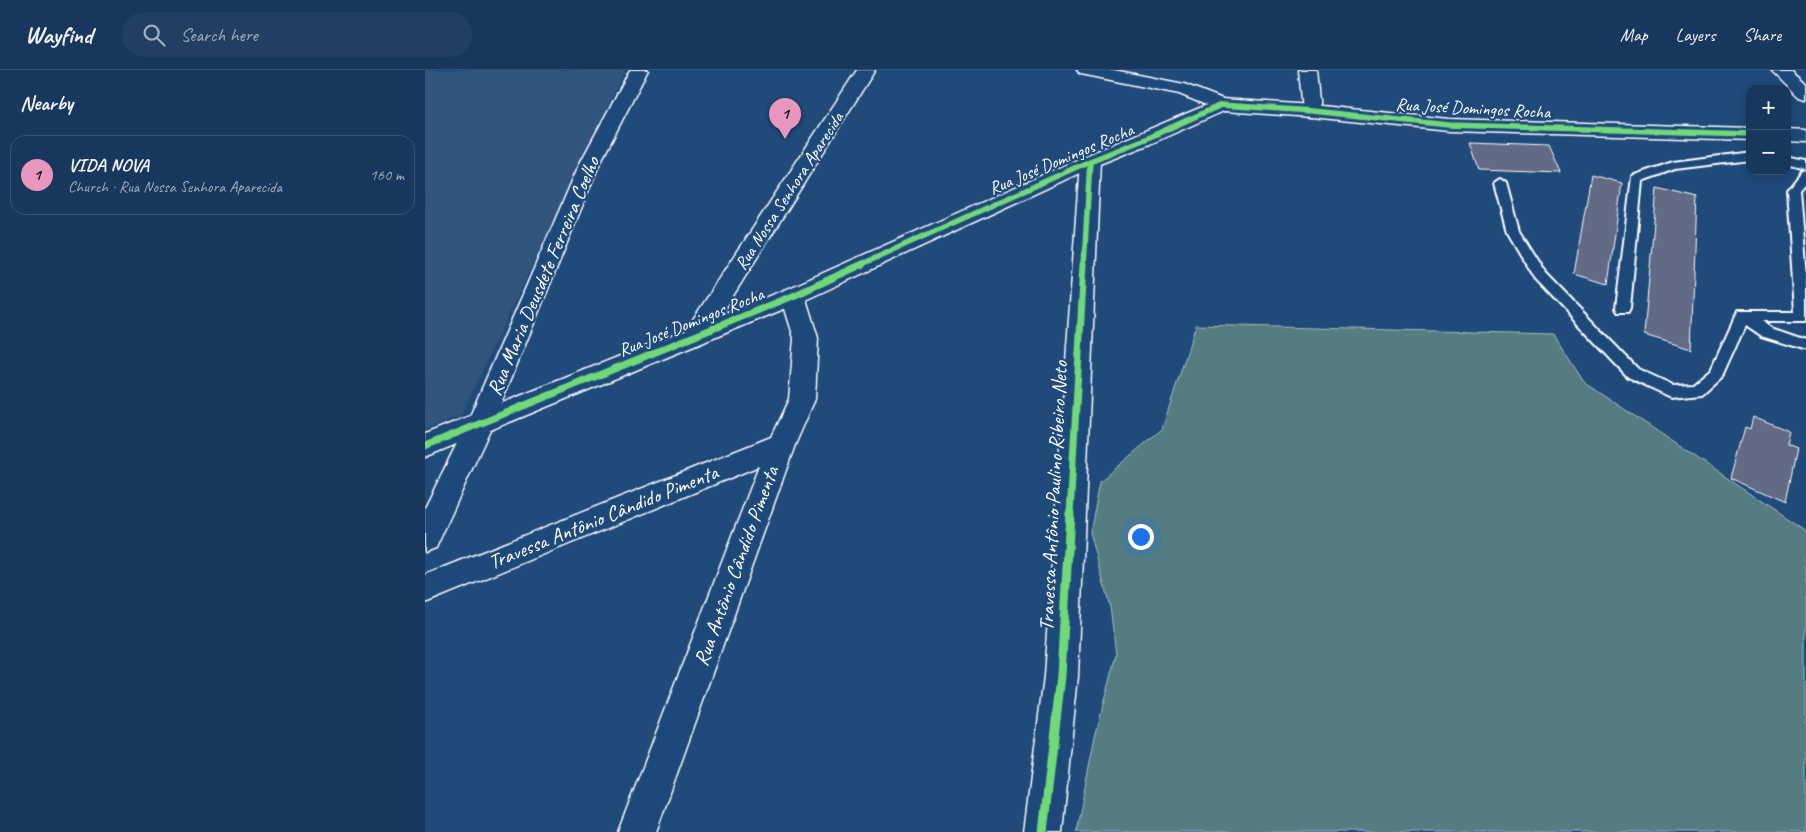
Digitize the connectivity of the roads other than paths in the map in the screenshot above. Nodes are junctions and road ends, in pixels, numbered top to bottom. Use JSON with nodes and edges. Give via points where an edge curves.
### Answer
{"nodes":[{"id":1,"x":639,"y":70,"type":"edge"},
{"id":2,"x":866,"y":70,"type":"edge"},
{"id":3,"x":1087,"y":70,"type":"edge"},
{"id":4,"x":1307,"y":70,"type":"edge"},
{"id":5,"x":1781,"y":70,"type":"edge"},
{"id":6,"x":1806,"y":93,"type":"edge"},
{"id":7,"x":1221,"y":106,"type":"junction"},
{"id":8,"x":1311,"y":111,"type":"junction"},
{"id":9,"x":1746,"y":134,"type":"edge"},
{"id":10,"x":1791,"y":135,"type":"edge"},
{"id":11,"x":1806,"y":136,"type":"edge"},
{"id":12,"x":1746,"y":157,"type":"edge"},
{"id":13,"x":1090,"y":161,"type":"junction"},
{"id":14,"x":1791,"y":161,"type":"edge"},
{"id":15,"x":1806,"y":165,"type":"edge"},
{"id":16,"x":1806,"y":174,"type":"edge"},
{"id":17,"x":1500,"y":183,"type":"dead end"},
{"id":18,"x":793,"y":296,"type":"junction"},
{"id":19,"x":1623,"y":308,"type":"dead end"},
{"id":20,"x":1742,"y":316,"type":"junction"},
{"id":21,"x":695,"y":336,"type":"junction"},
{"id":22,"x":1806,"y":345,"type":"edge"},
{"id":23,"x":480,"y":423,"type":"junction"},
{"id":24,"x":781,"y":445,"type":"junction"},
{"id":25,"x":425,"y":446,"type":"edge"},
{"id":26,"x":425,"y":539,"type":"edge"},
{"id":27,"x":425,"y":589,"type":"edge"},
{"id":28,"x":637,"y":832,"type":"edge"},
{"id":29,"x":1043,"y":832,"type":"edge"}],
"edges":[{"from":1,"to":23,"type":"street","name":"Rua Maria Deusdete Ferreira Coelho","via":[[589,165]]},
{"from":2,"to":21,"type":"street","name":"Rua Nossa Senhora Aparecida"},
{"from":3,"to":7,"type":"street","via":[[1184,89]]},
{"from":4,"to":8,"type":"street"},
{"from":5,"to":6,"type":"street"},
{"from":7,"to":8,"type":"street","name":"Rua José Domingos Rocha"},
{"from":7,"to":13,"type":"street","name":"Rua José Domingos Rocha"},
{"from":8,"to":9,"type":"street","name":"Rua José Domingos Rocha","via":[[1449,125]]},
{"from":10,"to":11,"type":"street"},
{"from":12,"to":19,"type":"lane","via":[[1673,166],[1636,179]]},
{"from":13,"to":18,"type":"street","name":"Rua José Domingos Rocha"},
{"from":13,"to":29,"type":"street","name":"Travessa Antônio Paulino Ribeiro Neto","via":[[1061,676]]},
{"from":14,"to":15,"type":"lane"},
{"from":16,"to":20,"type":"lane","via":[[1793,190],[1801,317]]},
{"from":17,"to":20,"type":"lane","via":[[1513,231],[1540,276],[1633,373],[1671,391],[1697,390],[1717,372]]},
{"from":18,"to":21,"type":"street","name":"Rua José Domingos Rocha"},
{"from":18,"to":24,"type":"street","name":"Rua Antônio Cândido Pimenta","via":[[806,338],[802,399]]},
{"from":20,"to":22,"type":"lane","via":[[1766,332]]},
{"from":21,"to":23,"type":"street","name":"Rua José Domingos Rocha"},
{"from":23,"to":25,"type":"street","name":"Rua José Domingos Rocha"},
{"from":23,"to":26,"type":"street","name":"Rua Maria Deusdete Ferreira Coelho"},
{"from":24,"to":27,"type":"street","name":"Travessa Antônio Cândido Pimenta"},
{"from":24,"to":28,"type":"street","name":"Rua Antônio Cândido Pimenta"}]}
